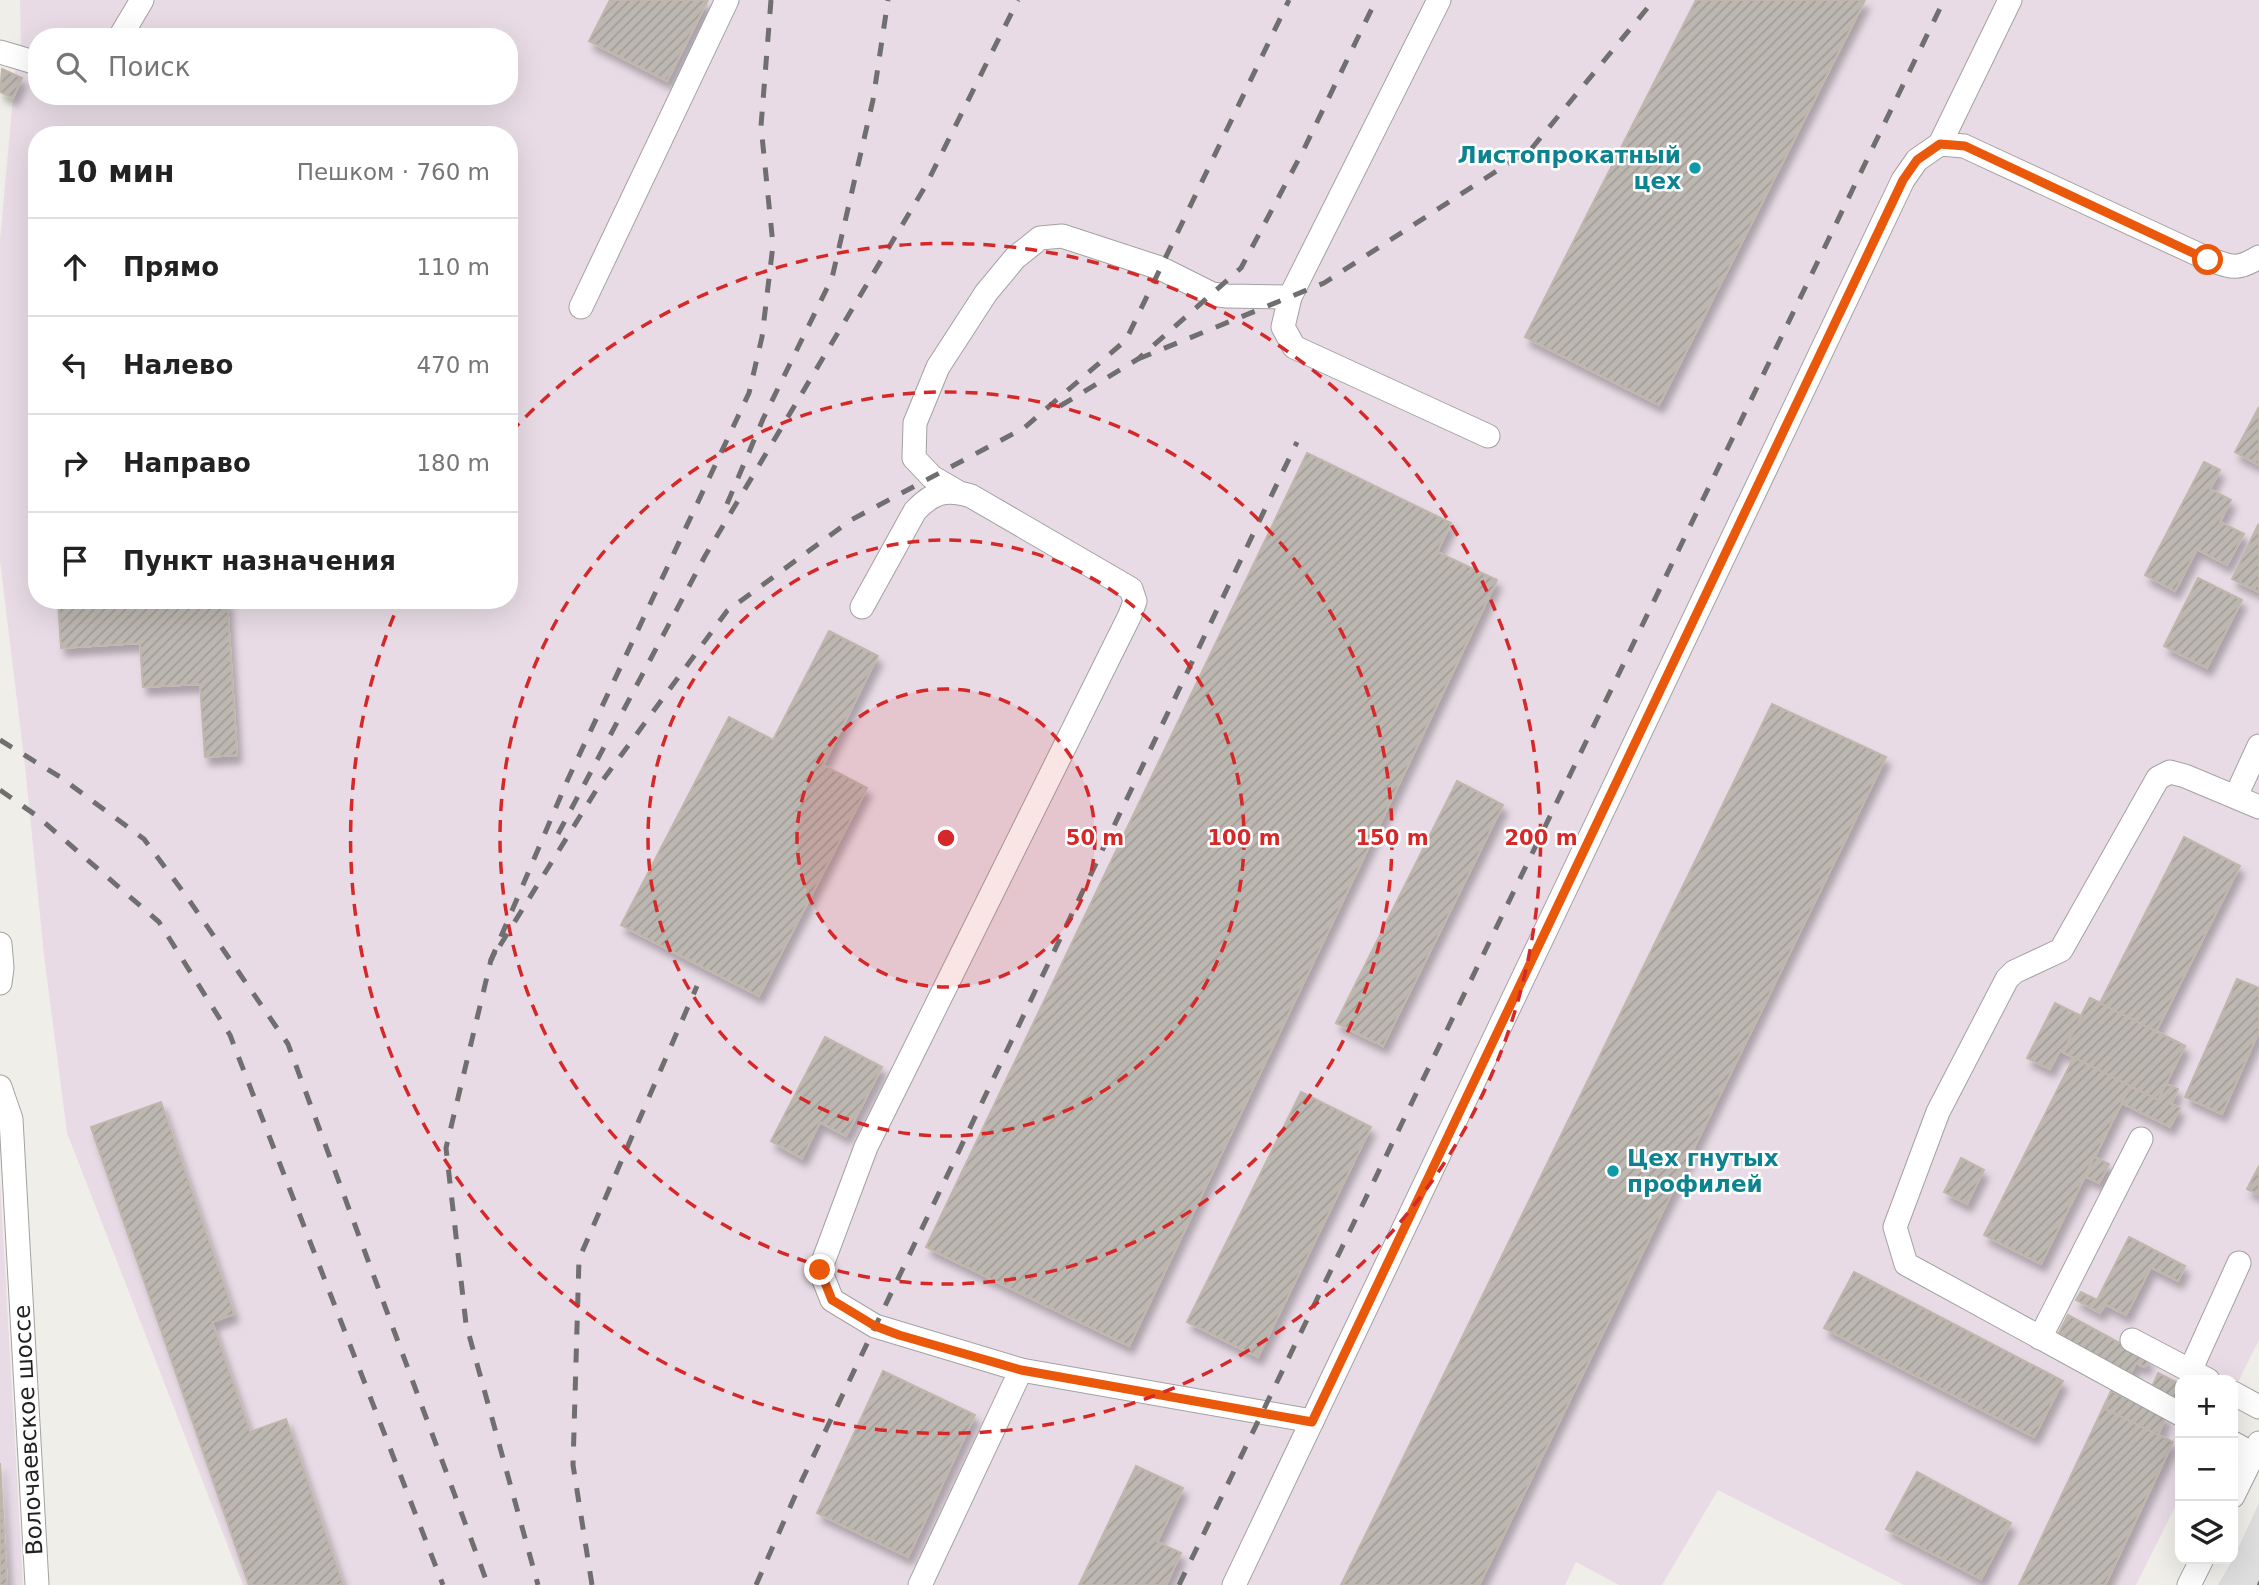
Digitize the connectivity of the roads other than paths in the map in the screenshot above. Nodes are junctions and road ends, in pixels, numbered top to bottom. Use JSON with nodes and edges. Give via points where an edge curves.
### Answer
{"nodes":[{"id":1,"x":142,"y":0,"type":"edge"},
{"id":2,"x":727,"y":0,"type":"edge"},
{"id":3,"x":1439,"y":0,"type":"edge"},
{"id":4,"x":2010,"y":0,"type":"edge"},
{"id":5,"x":125,"y":28,"type":"edge"},
{"id":6,"x":0,"y":52,"type":"edge"},
{"id":7,"x":28,"y":60,"type":"edge"},
{"id":8,"x":1940,"y":144,"type":"junction"},
{"id":9,"x":2259,"y":257,"type":"edge"},
{"id":10,"x":1290,"y":297,"type":"junction"},
{"id":11,"x":581,"y":307,"type":"dead end"},
{"id":12,"x":1488,"y":436,"type":"dead end"},
{"id":13,"x":956,"y":491,"type":"junction"},
{"id":14,"x":862,"y":607,"type":"dead end"},
{"id":15,"x":2259,"y":746,"type":"edge"},
{"id":16,"x":2236,"y":796,"type":"junction"},
{"id":17,"x":2259,"y":807,"type":"edge"},
{"id":18,"x":0,"y":944,"type":"edge"},
{"id":19,"x":0,"y":983,"type":"edge"},
{"id":20,"x":0,"y":1087,"type":"edge"},
{"id":21,"x":6,"y":1117,"type":"edge"},
{"id":22,"x":2141,"y":1139,"type":"dead end"},
{"id":23,"x":2239,"y":1263,"type":"dead end"},
{"id":24,"x":2040,"y":1338,"type":"junction"},
{"id":25,"x":2132,"y":1340,"type":"dead end"},
{"id":26,"x":1021,"y":1370,"type":"junction"},
{"id":27,"x":2197,"y":1375,"type":"edge"},
{"id":28,"x":2199,"y":1375,"type":"edge"},
{"id":29,"x":2238,"y":1396,"type":"edge"},
{"id":30,"x":2259,"y":1407,"type":"edge"},
{"id":31,"x":2175,"y":1411,"type":"edge"},
{"id":32,"x":1312,"y":1422,"type":"junction"},
{"id":33,"x":2238,"y":1444,"type":"edge"},
{"id":34,"x":2256,"y":1448,"type":"edge"},
{"id":35,"x":2238,"y":1486,"type":"edge"},
{"id":36,"x":2200,"y":1564,"type":"edge"},
{"id":37,"x":37,"y":1585,"type":"edge"},
{"id":38,"x":920,"y":1585,"type":"edge"},
{"id":39,"x":1234,"y":1585,"type":"edge"},
{"id":40,"x":2189,"y":1585,"type":"edge"}],
"edges":[{"from":1,"to":5,"type":"street"},
{"from":2,"to":11,"type":"street"},
{"from":3,"to":10,"type":"street"},
{"from":4,"to":8,"type":"street"},
{"from":6,"to":7,"type":"street"},
{"from":8,"to":9,"type":"street","via":[[1965,146],[2208,260],[2243,266]]},
{"from":8,"to":32,"type":"street","via":[[1917,160],[1903,180]]},
{"from":10,"to":12,"type":"street","via":[[1283,327],[1294,347]]},
{"from":10,"to":13,"type":"street","via":[[1212,294],[1160,268],[1062,236],[1040,238],[1015,258],[986,293],[937,367],[915,423],[914,458],[932,477]]},
{"from":13,"to":14,"type":"street","via":[[926,499],[915,512]]},
{"from":13,"to":26,"type":"street","via":[[1131,589],[1135,601],[866,1147],[820,1270],[832,1300],[875,1326]]},
{"from":15,"to":16,"type":"street"},
{"from":16,"to":17,"type":"street"},
{"from":16,"to":24,"type":"street","via":[[2170,772],[2158,778],[2060,950],[2007,979],[1938,1112],[1895,1227],[1906,1264]]},
{"from":18,"to":19,"type":"street"},
{"from":20,"to":21,"type":"street","name":"Волочаевское шоссе"},
{"from":21,"to":37,"type":"street","name":"Волочаевское шоссе"},
{"from":22,"to":24,"type":"street"},
{"from":23,"to":28,"type":"street"},
{"from":24,"to":31,"type":"street"},
{"from":25,"to":27,"type":"street"},
{"from":26,"to":32,"type":"street"},
{"from":26,"to":38,"type":"street"},
{"from":29,"to":30,"type":"street"},
{"from":32,"to":39,"type":"street"},
{"from":33,"to":34,"type":"street"},
{"from":34,"to":35,"type":"street"},
{"from":36,"to":40,"type":"street"}]}
